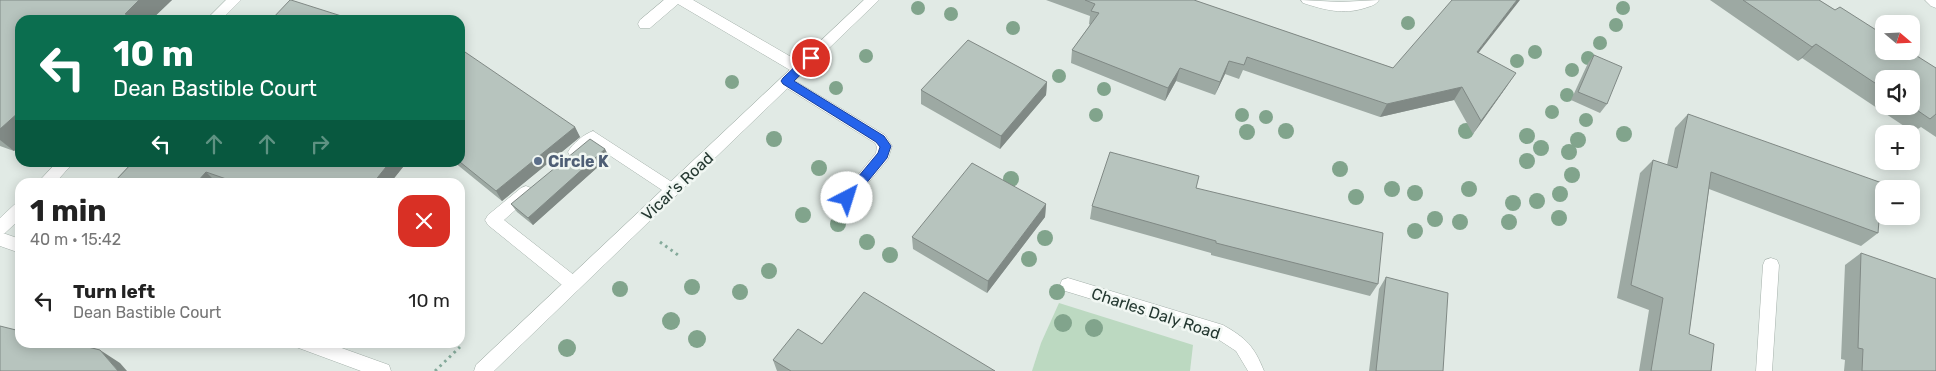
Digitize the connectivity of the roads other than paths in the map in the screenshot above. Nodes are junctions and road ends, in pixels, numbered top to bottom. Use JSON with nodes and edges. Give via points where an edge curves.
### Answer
{"nodes":[{"id":1,"x":234,"y":0,"type":"edge"},
{"id":2,"x":673,"y":0,"type":"edge"},
{"id":3,"x":682,"y":0,"type":"edge"},
{"id":4,"x":872,"y":0,"type":"edge"},
{"id":5,"x":1308,"y":0,"type":"edge"},
{"id":6,"x":1372,"y":0,"type":"edge"},
{"id":7,"x":1932,"y":0,"type":"edge"},
{"id":8,"x":1936,"y":3,"type":"edge"},
{"id":9,"x":218,"y":15,"type":"edge"},
{"id":10,"x":644,"y":24,"type":"dead end"},
{"id":11,"x":800,"y":69,"type":"junction"},
{"id":12,"x":787,"y":81,"type":"junction"},
{"id":13,"x":564,"y":161,"type":"edge"},
{"id":14,"x":62,"y":167,"type":"edge"},
{"id":15,"x":51,"y":178,"type":"edge"},
{"id":16,"x":536,"y":184,"type":"edge"},
{"id":17,"x":673,"y":190,"type":"junction"},
{"id":18,"x":847,"y":198,"type":"dead end"},
{"id":19,"x":15,"y":214,"type":"edge"},
{"id":20,"x":0,"y":228,"type":"edge"},
{"id":21,"x":0,"y":239,"type":"edge"},
{"id":22,"x":15,"y":244,"type":"edge"},
{"id":23,"x":1771,"y":265,"type":"dead end"},
{"id":24,"x":573,"y":284,"type":"junction"},
{"id":25,"x":1068,"y":285,"type":"dead end"},
{"id":26,"x":319,"y":348,"type":"edge"},
{"id":27,"x":383,"y":371,"type":"edge"},
{"id":28,"x":482,"y":371,"type":"edge"},
{"id":29,"x":1256,"y":371,"type":"edge"},
{"id":30,"x":1764,"y":371,"type":"edge"}],
"edges":[{"from":1,"to":9,"type":"street"},
{"from":2,"to":10,"type":"street"},
{"from":3,"to":11,"type":"street"},
{"from":4,"to":11,"type":"street","name":"Vicar's Road"},
{"from":5,"to":6,"type":"street","via":[[1341,8]]},
{"from":7,"to":8,"type":"street"},
{"from":11,"to":12,"type":"street","name":"Vicar's Road"},
{"from":12,"to":17,"type":"street","name":"Vicar's Road"},
{"from":12,"to":18,"type":"street","via":[[880,139],[886,146],[883,155]]},
{"from":13,"to":17,"type":"street","via":[[593,137]]},
{"from":14,"to":15,"type":"street"},
{"from":16,"to":24,"type":"street","via":[[493,220]]},
{"from":17,"to":24,"type":"street","name":"Vicar's Road"},
{"from":19,"to":20,"type":"street"},
{"from":21,"to":22,"type":"street"},
{"from":23,"to":30,"type":"street"},
{"from":24,"to":28,"type":"street","name":"Vicar's Road"},
{"from":25,"to":29,"type":"street","name":"Charles Daly Road","via":[[1217,330],[1236,341],[1250,355]]},
{"from":26,"to":27,"type":"street"}]}
